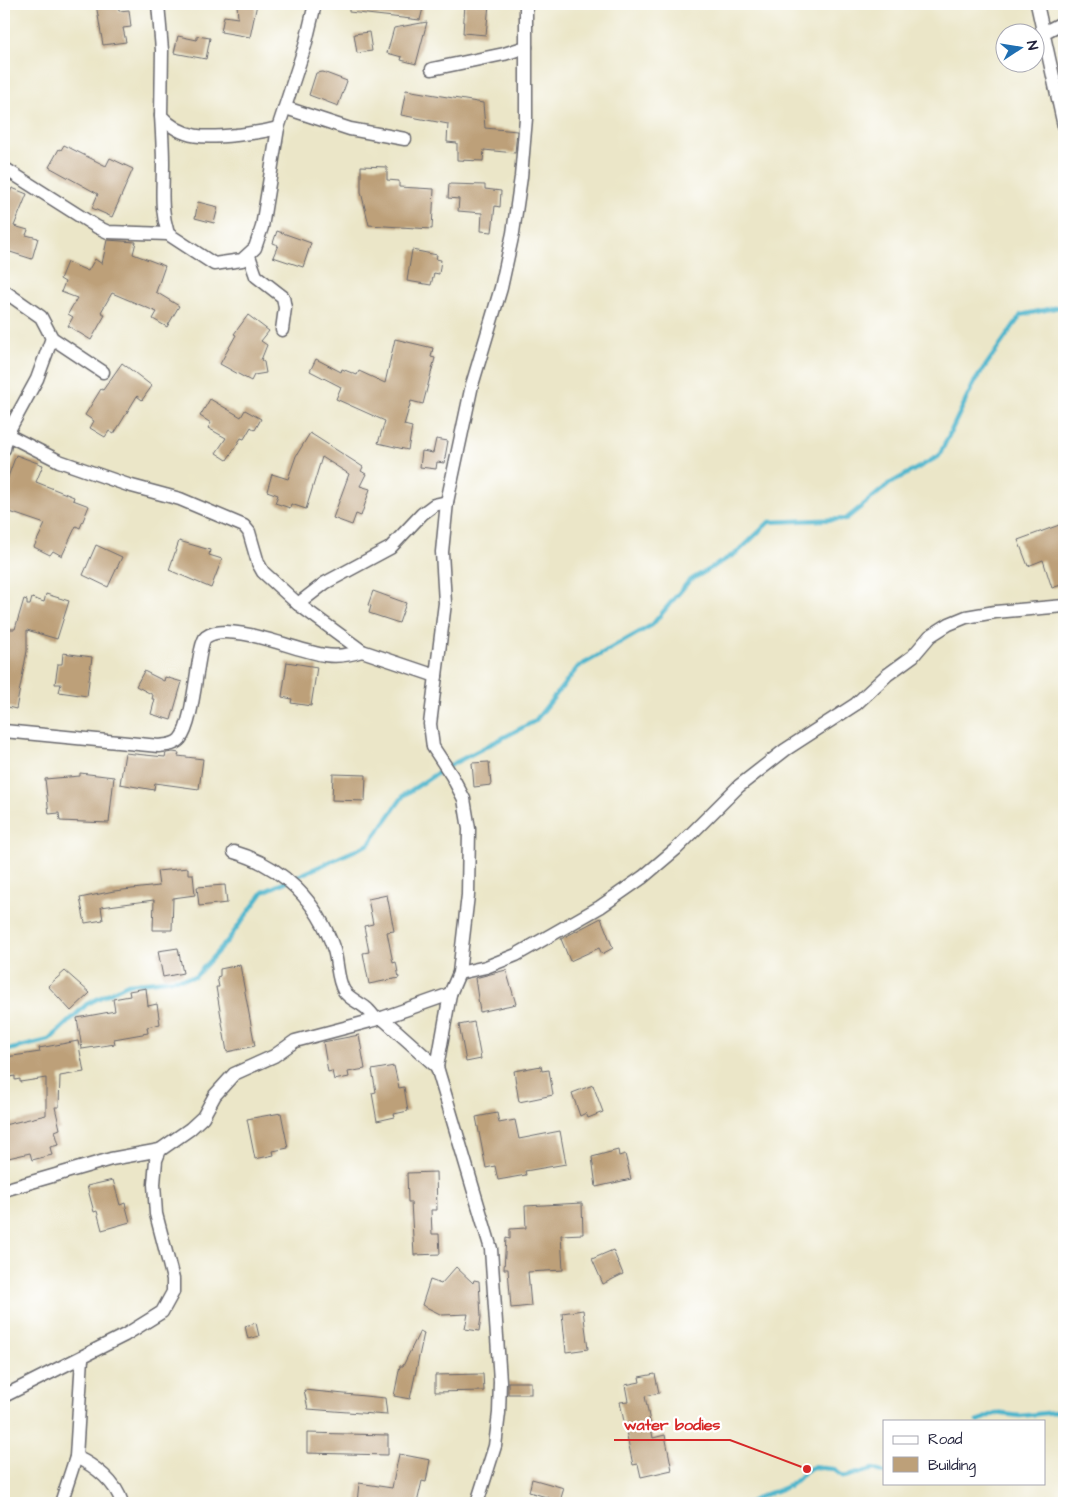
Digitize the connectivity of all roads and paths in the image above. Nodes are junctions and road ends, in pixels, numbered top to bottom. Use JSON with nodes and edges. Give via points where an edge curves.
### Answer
{"nodes":[{"id":1,"x":158,"y":4,"type":"edge"},
{"id":2,"x":315,"y":4,"type":"edge"},
{"id":3,"x":526,"y":4,"type":"edge"},
{"id":4,"x":1037,"y":4,"type":"edge"},
{"id":5,"x":1042,"y":22,"type":"edge"},
{"id":6,"x":1064,"y":22,"type":"edge"},
{"id":7,"x":1046,"y":31,"type":"edge"},
{"id":8,"x":1046,"y":37,"type":"edge"},
{"id":9,"x":526,"y":47,"type":"junction"},
{"id":10,"x":432,"y":69,"type":"dead end"},
{"id":11,"x":286,"y":108,"type":"junction"},
{"id":12,"x":161,"y":116,"type":"junction"},
{"id":13,"x":1064,"y":126,"type":"edge"},
{"id":14,"x":278,"y":128,"type":"junction"},
{"id":15,"x":405,"y":139,"type":"dead end"},
{"id":16,"x":4,"y":168,"type":"edge"},
{"id":17,"x":168,"y":234,"type":"junction"},
{"id":18,"x":248,"y":256,"type":"junction"},
{"id":19,"x":4,"y":291,"type":"edge"},
{"id":20,"x":282,"y":330,"type":"dead end"},
{"id":21,"x":52,"y":338,"type":"junction"},
{"id":22,"x":103,"y":372,"type":"dead end"},
{"id":23,"x":5,"y":433,"type":"edge"},
{"id":24,"x":4,"y":449,"type":"edge"},
{"id":25,"x":447,"y":502,"type":"junction"},
{"id":26,"x":298,"y":604,"type":"junction"},
{"id":27,"x":1064,"y":606,"type":"edge"},
{"id":28,"x":362,"y":651,"type":"junction"},
{"id":29,"x":436,"y":676,"type":"junction"},
{"id":30,"x":4,"y":731,"type":"edge"},
{"id":31,"x":234,"y":852,"type":"dead end"},
{"id":32,"x":460,"y":973,"type":"junction"},
{"id":33,"x":450,"y":994,"type":"junction"},
{"id":34,"x":379,"y":1019,"type":"junction"},
{"id":35,"x":437,"y":1067,"type":"junction"},
{"id":36,"x":160,"y":1150,"type":"junction"},
{"id":37,"x":4,"y":1190,"type":"edge"},
{"id":38,"x":82,"y":1358,"type":"junction"},
{"id":39,"x":4,"y":1396,"type":"edge"},
{"id":40,"x":76,"y":1457,"type":"junction"},
{"id":41,"x":61,"y":1503,"type":"edge"},
{"id":42,"x":122,"y":1503,"type":"edge"},
{"id":43,"x":477,"y":1503,"type":"edge"}],
"edges":[{"from":1,"to":12,"type":"street","via":[[162,50]]},
{"from":2,"to":11,"type":"street"},
{"from":3,"to":9,"type":"street"},
{"from":4,"to":5,"type":"street"},
{"from":6,"to":7,"type":"street"},
{"from":8,"to":13,"type":"street"},
{"from":9,"to":10,"type":"street"},
{"from":9,"to":25,"type":"street","via":[[526,118],[513,233],[501,288],[472,385]]},
{"from":11,"to":14,"type":"street"},
{"from":11,"to":15,"type":"street","via":[[350,129]]},
{"from":12,"to":14,"type":"street","via":[[171,127],[211,139]]},
{"from":12,"to":17,"type":"street","via":[[161,201]]},
{"from":14,"to":18,"type":"street","via":[[262,227],[255,248]]},
{"from":16,"to":17,"type":"street","via":[[108,232]]},
{"from":17,"to":18,"type":"street","via":[[214,264],[242,260]]},
{"from":18,"to":20,"type":"street","via":[[256,276],[283,297]]},
{"from":19,"to":21,"type":"street","via":[[41,317]]},
{"from":21,"to":22,"type":"street"},
{"from":21,"to":23,"type":"street","via":[[37,380]]},
{"from":23,"to":24,"type":"street"},
{"from":23,"to":26,"type":"street","via":[[59,461],[180,499],[244,526],[263,572]]},
{"from":25,"to":26,"type":"street","via":[[434,505],[422,514],[390,548],[325,583]]},
{"from":25,"to":29,"type":"street","via":[[442,552],[444,603]]},
{"from":26,"to":28,"type":"street"},
{"from":27,"to":32,"type":"street","via":[[994,612],[948,624],[930,636],[913,656],[856,704],[785,750],[738,786],[643,877],[600,907],[516,955]]},
{"from":28,"to":29,"type":"street"},
{"from":28,"to":30,"type":"street","via":[[348,655],[324,655],[272,640],[213,633],[204,638],[201,646],[195,694],[181,738],[174,743],[159,746]]},
{"from":29,"to":32,"type":"street","via":[[430,724],[433,747],[464,799],[469,829],[468,895]]},
{"from":31,"to":34,"type":"street","via":[[268,865],[289,880],[322,922],[345,992]]},
{"from":32,"to":33,"type":"street"},
{"from":33,"to":34,"type":"street"},
{"from":33,"to":35,"type":"street"},
{"from":34,"to":35,"type":"street"},
{"from":34,"to":36,"type":"street","via":[[295,1041],[274,1056],[234,1074],[214,1095],[203,1117]]},
{"from":35,"to":43,"type":"street","via":[[492,1248],[499,1413],[494,1446]]},
{"from":36,"to":37,"type":"street","via":[[111,1159]]},
{"from":36,"to":38,"type":"street","via":[[154,1184],[156,1214],[168,1257],[173,1292],[162,1312],[153,1320]]},
{"from":38,"to":39,"type":"street"},
{"from":38,"to":40,"type":"street"},
{"from":40,"to":41,"type":"street"},
{"from":40,"to":42,"type":"street","via":[[94,1466]]}]}
